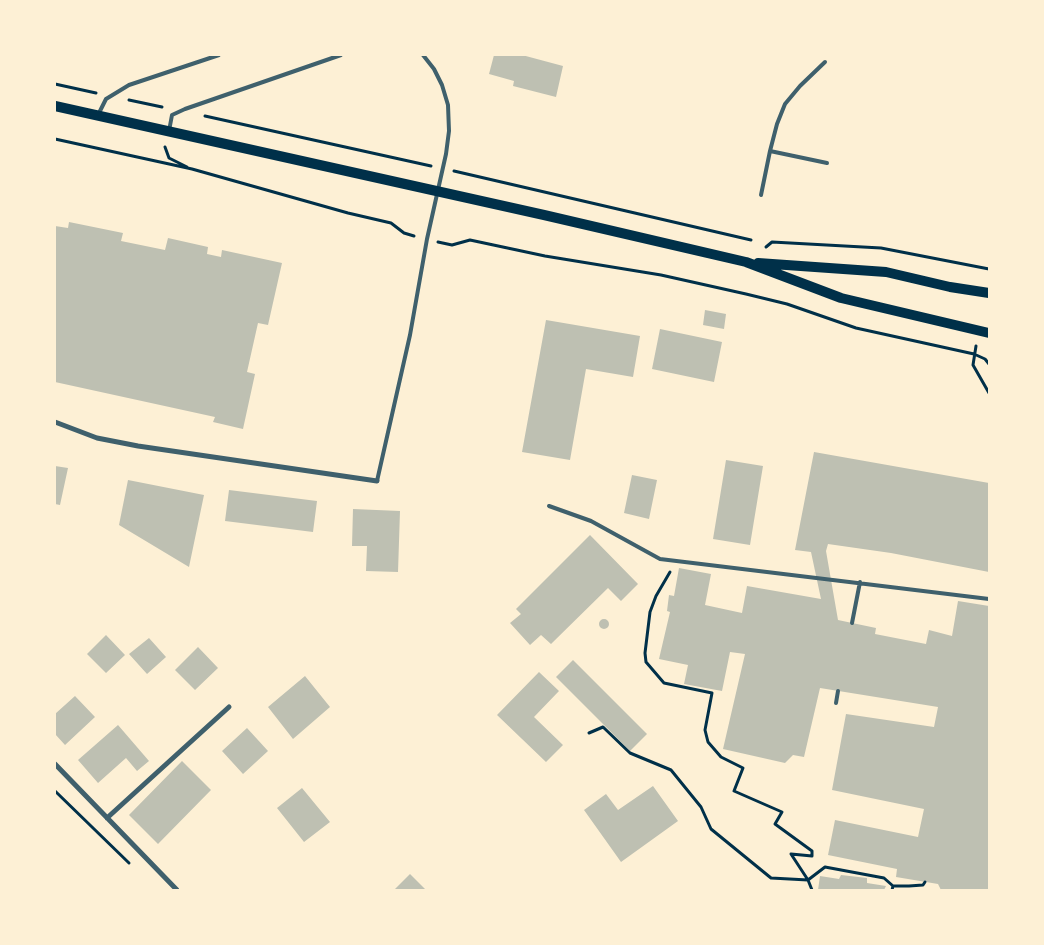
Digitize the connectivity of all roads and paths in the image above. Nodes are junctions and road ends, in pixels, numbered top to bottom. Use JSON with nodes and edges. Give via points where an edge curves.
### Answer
{"nodes":[{"id":1,"x":219,"y":55,"type":"edge"},
{"id":2,"x":341,"y":55,"type":"edge"},
{"id":3,"x":423,"y":55,"type":"edge"},
{"id":4,"x":825,"y":62,"type":"dead end"},
{"id":5,"x":55,"y":84,"type":"edge"},
{"id":6,"x":111,"y":96,"type":"junction"},
{"id":7,"x":55,"y":106,"type":"edge"},
{"id":8,"x":180,"y":111,"type":"junction"},
{"id":9,"x":98,"y":116,"type":"junction"},
{"id":10,"x":163,"y":131,"type":"junction"},
{"id":11,"x":55,"y":139,"type":"edge"},
{"id":12,"x":770,"y":151,"type":"junction"},
{"id":13,"x":827,"y":163,"type":"dead end"},
{"id":14,"x":442,"y":168,"type":"junction"},
{"id":15,"x":192,"y":169,"type":"junction"},
{"id":16,"x":437,"y":191,"type":"junction"},
{"id":17,"x":761,"y":195,"type":"dead end"},
{"id":18,"x":404,"y":233,"type":"dead end"},
{"id":19,"x":750,"y":240,"type":"dead end"},
{"id":20,"x":772,"y":242,"type":"dead end"},
{"id":21,"x":452,"y":245,"type":"dead end"},
{"id":22,"x":746,"y":262,"type":"junction"},
{"id":23,"x":989,"y":269,"type":"edge"},
{"id":24,"x":989,"y":293,"type":"edge"},
{"id":25,"x":989,"y":333,"type":"edge"},
{"id":26,"x":974,"y":354,"type":"junction"},
{"id":27,"x":989,"y":364,"type":"edge"},
{"id":28,"x":989,"y":393,"type":"edge"},
{"id":29,"x":55,"y":422,"type":"edge"},
{"id":30,"x":377,"y":481,"type":"joint"},
{"id":31,"x":549,"y":506,"type":"dead end"},
{"id":32,"x":676,"y":560,"type":"junction"},
{"id":33,"x":860,"y":582,"type":"junction"},
{"id":34,"x":989,"y":599,"type":"edge"},
{"id":35,"x":852,"y":623,"type":"dead end"},
{"id":36,"x":838,"y":691,"type":"dead end"},
{"id":37,"x":836,"y":703,"type":"dead end"},
{"id":38,"x":229,"y":708,"type":"dead end"},
{"id":39,"x":589,"y":733,"type":"dead end"},
{"id":40,"x":55,"y":764,"type":"edge"},
{"id":41,"x":55,"y":790,"type":"edge"},
{"id":42,"x":107,"y":818,"type":"junction"},
{"id":43,"x":134,"y":867,"type":"dead end"},
{"id":44,"x":808,"y":880,"type":"junction"},
{"id":45,"x":925,"y":882,"type":"dead end"},
{"id":46,"x":892,"y":888,"type":"edge"},
{"id":47,"x":178,"y":890,"type":"edge"},
{"id":48,"x":812,"y":890,"type":"edge"}],
"edges":[{"from":1,"to":6,"type":"lane","via":[[129,86]]},
{"from":2,"to":8,"type":"lane"},
{"from":3,"to":14,"type":"lane","via":[[442,85],[448,105],[449,131]]},
{"from":4,"to":12,"type":"lane","via":[[785,104]]},
{"from":5,"to":6,"type":"path"},
{"from":6,"to":8,"type":"path"},
{"from":6,"to":9,"type":"lane","via":[[106,99]]},
{"from":7,"to":9,"type":"main road"},
{"from":8,"to":10,"type":"lane","via":[[172,115]]},
{"from":8,"to":14,"type":"path"},
{"from":9,"to":10,"type":"main road"},
{"from":10,"to":15,"type":"path","via":[[170,158]]},
{"from":10,"to":16,"type":"main road"},
{"from":11,"to":15,"type":"path"},
{"from":12,"to":13,"type":"lane"},
{"from":12,"to":17,"type":"lane"},
{"from":14,"to":16,"type":"lane"},
{"from":14,"to":19,"type":"path"},
{"from":15,"to":18,"type":"path","via":[[391,223]]},
{"from":16,"to":22,"type":"main road"},
{"from":16,"to":30,"type":"lane"},
{"from":20,"to":23,"type":"path","via":[[881,248]]},
{"from":21,"to":26,"type":"path","via":[[470,240],[661,275],[787,304],[856,328]]},
{"from":22,"to":24,"type":"main road","via":[[886,272]]},
{"from":22,"to":25,"type":"main road","via":[[841,298]]},
{"from":26,"to":27,"type":"path"},
{"from":26,"to":28,"type":"path","via":[[973,364]]},
{"from":29,"to":30,"type":"street","via":[[97,438],[138,446]]},
{"from":31,"to":32,"type":"lane","via":[[591,521],[660,559]]},
{"from":32,"to":33,"type":"lane"},
{"from":32,"to":44,"type":"path","via":[[650,612],[646,662],[664,683],[712,693],[705,730],[708,742],[720,758],[743,768],[734,791],[782,812],[775,824],[812,851],[812,856],[791,854]]},
{"from":33,"to":34,"type":"lane"},
{"from":33,"to":35,"type":"lane"},
{"from":36,"to":37,"type":"lane"},
{"from":38,"to":42,"type":"street"},
{"from":39,"to":44,"type":"path","via":[[603,727],[630,753],[671,770],[701,807],[712,829],[771,878]]},
{"from":40,"to":42,"type":"street"},
{"from":41,"to":43,"type":"path"},
{"from":42,"to":47,"type":"street"},
{"from":44,"to":46,"type":"path","via":[[825,867],[884,878]]},
{"from":44,"to":48,"type":"path"},
{"from":45,"to":46,"type":"path","via":[[923,885]]}]}
